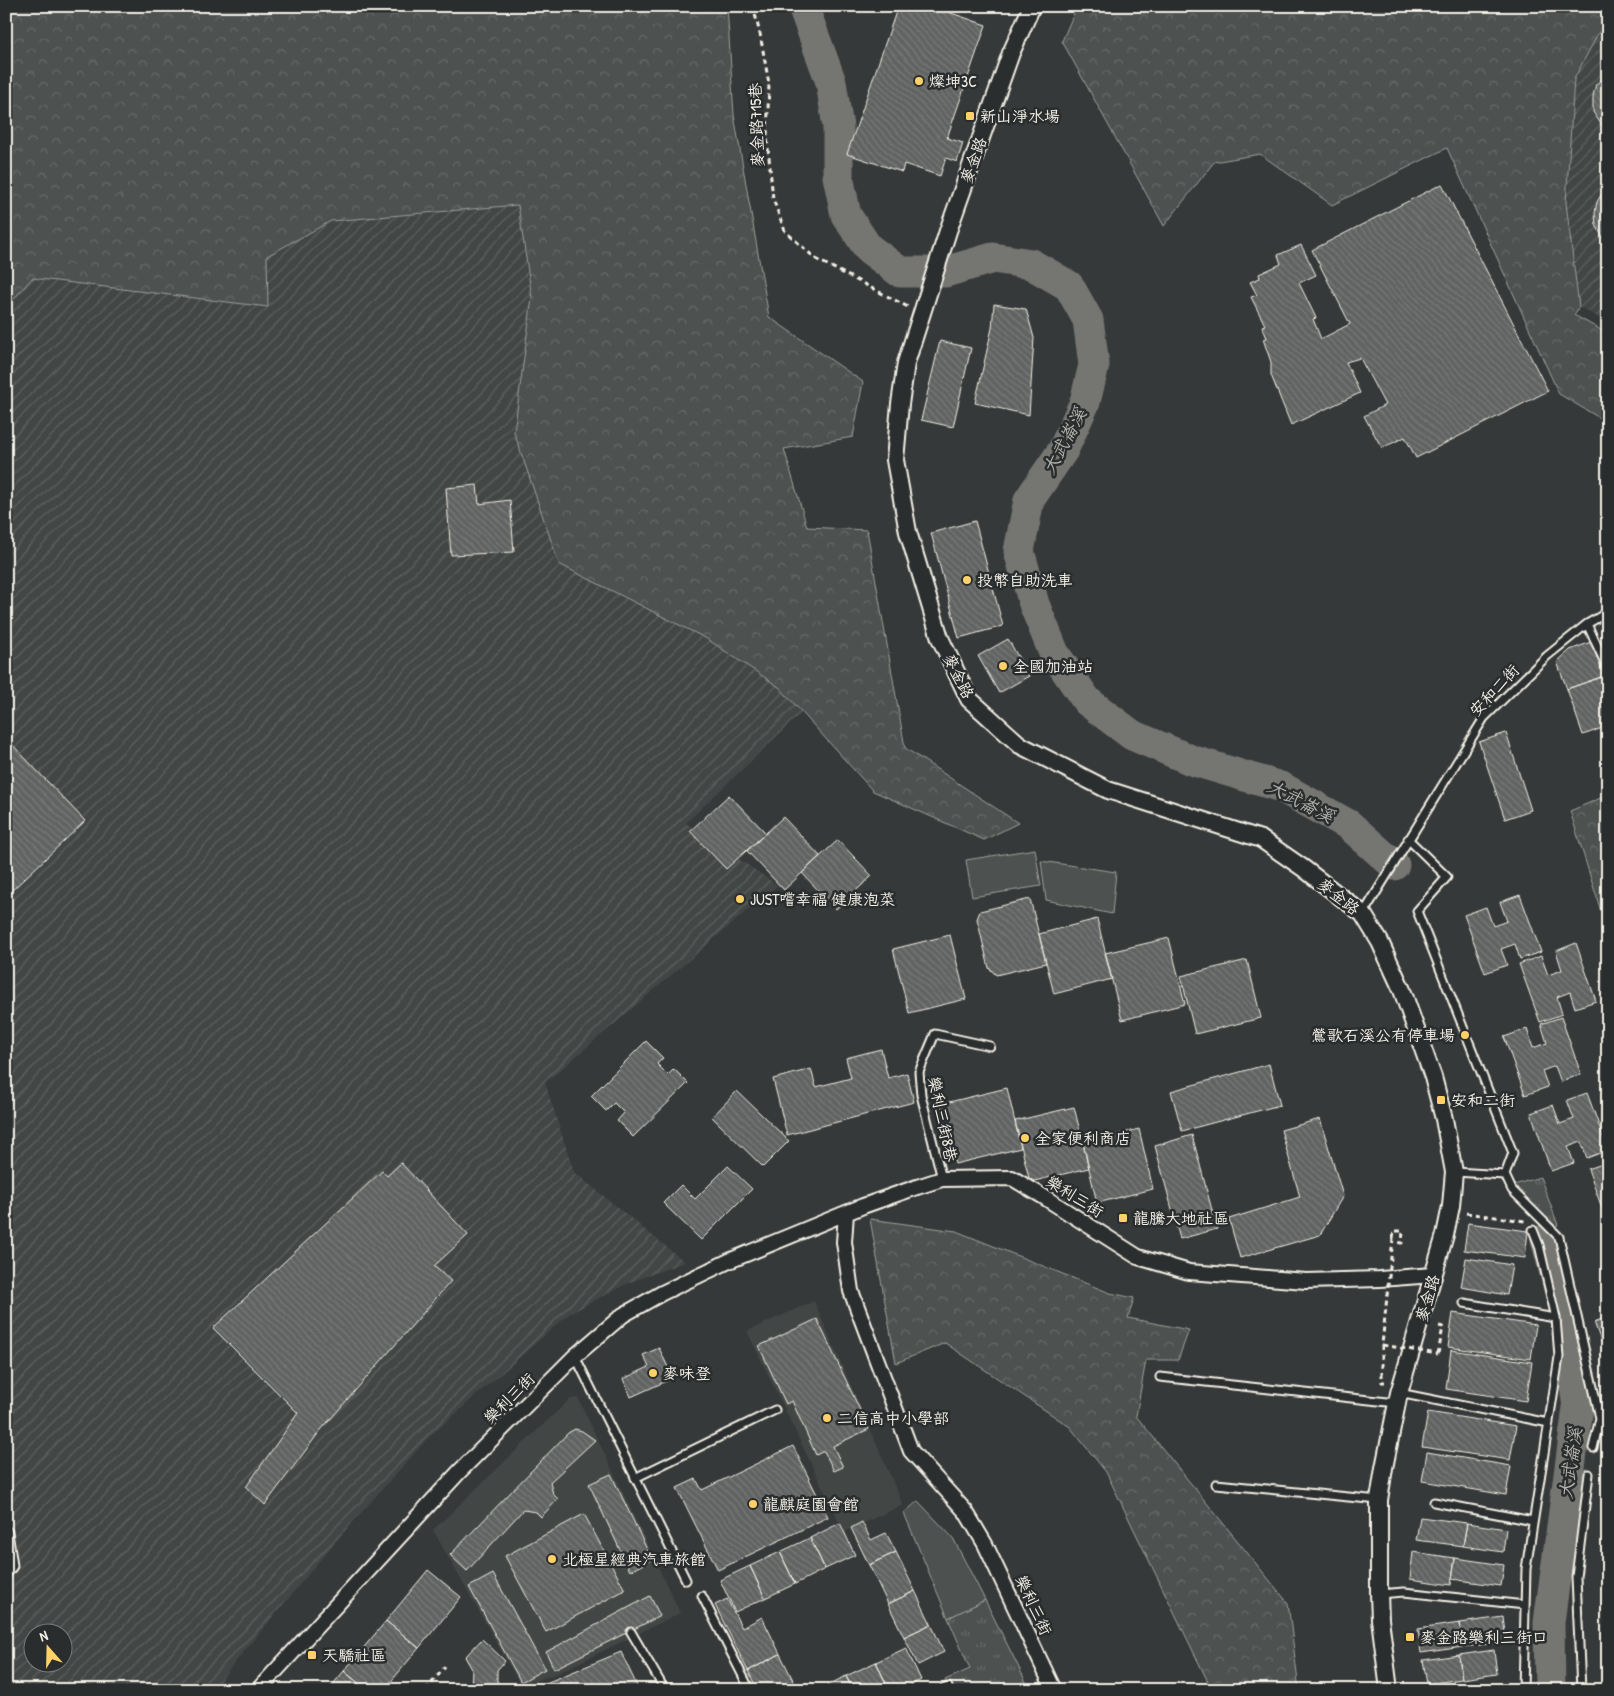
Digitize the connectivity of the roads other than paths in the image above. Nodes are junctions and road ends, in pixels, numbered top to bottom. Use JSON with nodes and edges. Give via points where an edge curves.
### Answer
{"nodes":[{"id":1,"x":1032,"y":6,"type":"edge"},
{"id":2,"x":1608,"y":612,"type":"edge"},
{"id":3,"x":1587,"y":624,"type":"junction"},
{"id":4,"x":1608,"y":669,"type":"edge"},
{"id":5,"x":1408,"y":839,"type":"junction"},
{"id":6,"x":1363,"y":914,"type":"junction"},
{"id":7,"x":990,"y":1046,"type":"dead end"},
{"id":8,"x":1454,"y":1172,"type":"junction"},
{"id":9,"x":1505,"y":1175,"type":"junction"},
{"id":10,"x":942,"y":1179,"type":"junction"},
{"id":11,"x":846,"y":1213,"type":"junction"},
{"id":12,"x":1533,"y":1230,"type":"road end"},
{"id":13,"x":1433,"y":1275,"type":"junction"},
{"id":14,"x":1464,"y":1303,"type":"dead end"},
{"id":15,"x":1556,"y":1318,"type":"junction"},
{"id":16,"x":576,"y":1356,"type":"junction"},
{"id":17,"x":1160,"y":1377,"type":"dead end"},
{"id":18,"x":1398,"y":1398,"type":"junction"},
{"id":19,"x":775,"y":1410,"type":"dead end"},
{"id":20,"x":1549,"y":1423,"type":"junction"},
{"id":21,"x":1593,"y":1448,"type":"dead end"},
{"id":22,"x":1589,"y":1474,"type":"dead end"},
{"id":23,"x":635,"y":1478,"type":"junction"},
{"id":24,"x":1216,"y":1484,"type":"dead end"},
{"id":25,"x":1379,"y":1500,"type":"junction"},
{"id":26,"x":1434,"y":1502,"type":"dead end"},
{"id":27,"x":1533,"y":1521,"type":"junction"},
{"id":28,"x":6,"y":1530,"type":"edge"},
{"id":29,"x":6,"y":1575,"type":"edge"},
{"id":30,"x":686,"y":1580,"type":"dead end"},
{"id":31,"x":1379,"y":1594,"type":"junction"},
{"id":32,"x":702,"y":1596,"type":"dead end"},
{"id":33,"x":1525,"y":1605,"type":"junction"},
{"id":34,"x":631,"y":1632,"type":"dead end"},
{"id":35,"x":258,"y":1690,"type":"edge"},
{"id":36,"x":664,"y":1690,"type":"edge"},
{"id":37,"x":750,"y":1690,"type":"edge"},
{"id":38,"x":1054,"y":1690,"type":"edge"},
{"id":39,"x":1389,"y":1690,"type":"edge"},
{"id":40,"x":1523,"y":1690,"type":"edge"},
{"id":41,"x":1581,"y":1690,"type":"edge"}],
"edges":[{"from":1,"to":6,"type":"street","name":"麥金路","via":[[1011,53],[948,231],[906,363],[900,404],[895,460],[908,532],[940,638],[969,699],[1020,746],[1108,790],[1261,839]]},
{"from":2,"to":3,"type":"lane","name":"安和二街"},
{"from":3,"to":4,"type":"lane"},
{"from":3,"to":5,"type":"lane","name":"安和二街","via":[[1547,656],[1484,718]]},
{"from":5,"to":6,"type":"lane","name":"安和二街"},
{"from":5,"to":9,"type":"lane","via":[[1447,877],[1416,911],[1513,1154]]},
{"from":6,"to":8,"type":"street","name":"麥金路","via":[[1380,942],[1405,999],[1433,1077]]},
{"from":7,"to":10,"type":"lane","name":"樂利三街8巷","via":[[935,1034],[918,1072]]},
{"from":8,"to":9,"type":"lane"},
{"from":8,"to":13,"type":"street","name":"麥金路","via":[[1451,1206]]},
{"from":9,"to":21,"type":"lane","via":[[1512,1190],[1559,1236],[1600,1418]]},
{"from":10,"to":11,"type":"street","name":"樂利三街"},
{"from":10,"to":13,"type":"street","name":"樂利三街","via":[[1012,1178],[1138,1257],[1189,1272],[1306,1281]]},
{"from":11,"to":16,"type":"street","name":"樂利三街","via":[[729,1261],[662,1293],[623,1315]]},
{"from":11,"to":38,"type":"street","name":"樂利三街","via":[[844,1242],[851,1291],[912,1451],[966,1512],[985,1544]]},
{"from":12,"to":15,"type":"lane"},
{"from":13,"to":18,"type":"street","name":"麥金路"},
{"from":14,"to":15,"type":"lane"},
{"from":15,"to":20,"type":"lane","via":[[1559,1357]]},
{"from":16,"to":23,"type":"lane"},
{"from":16,"to":35,"type":"street","name":"樂利三街","via":[[459,1472]]},
{"from":17,"to":18,"type":"lane"},
{"from":18,"to":20,"type":"lane"},
{"from":18,"to":25,"type":"street","name":"麥金路"},
{"from":19,"to":23,"type":"lane"},
{"from":20,"to":27,"type":"lane"},
{"from":22,"to":41,"type":"lane","via":[[1576,1577]]},
{"from":23,"to":30,"type":"lane"},
{"from":24,"to":25,"type":"lane"},
{"from":25,"to":31,"type":"street","name":"麥金路"},
{"from":26,"to":27,"type":"lane"},
{"from":27,"to":33,"type":"lane"},
{"from":28,"to":29,"type":"lane","via":[[13,1566]]},
{"from":31,"to":33,"type":"lane","via":[[1404,1592]]},
{"from":31,"to":39,"type":"street","name":"麥金路"},
{"from":32,"to":37,"type":"lane"},
{"from":33,"to":40,"type":"lane"},
{"from":34,"to":36,"type":"lane"}]}
